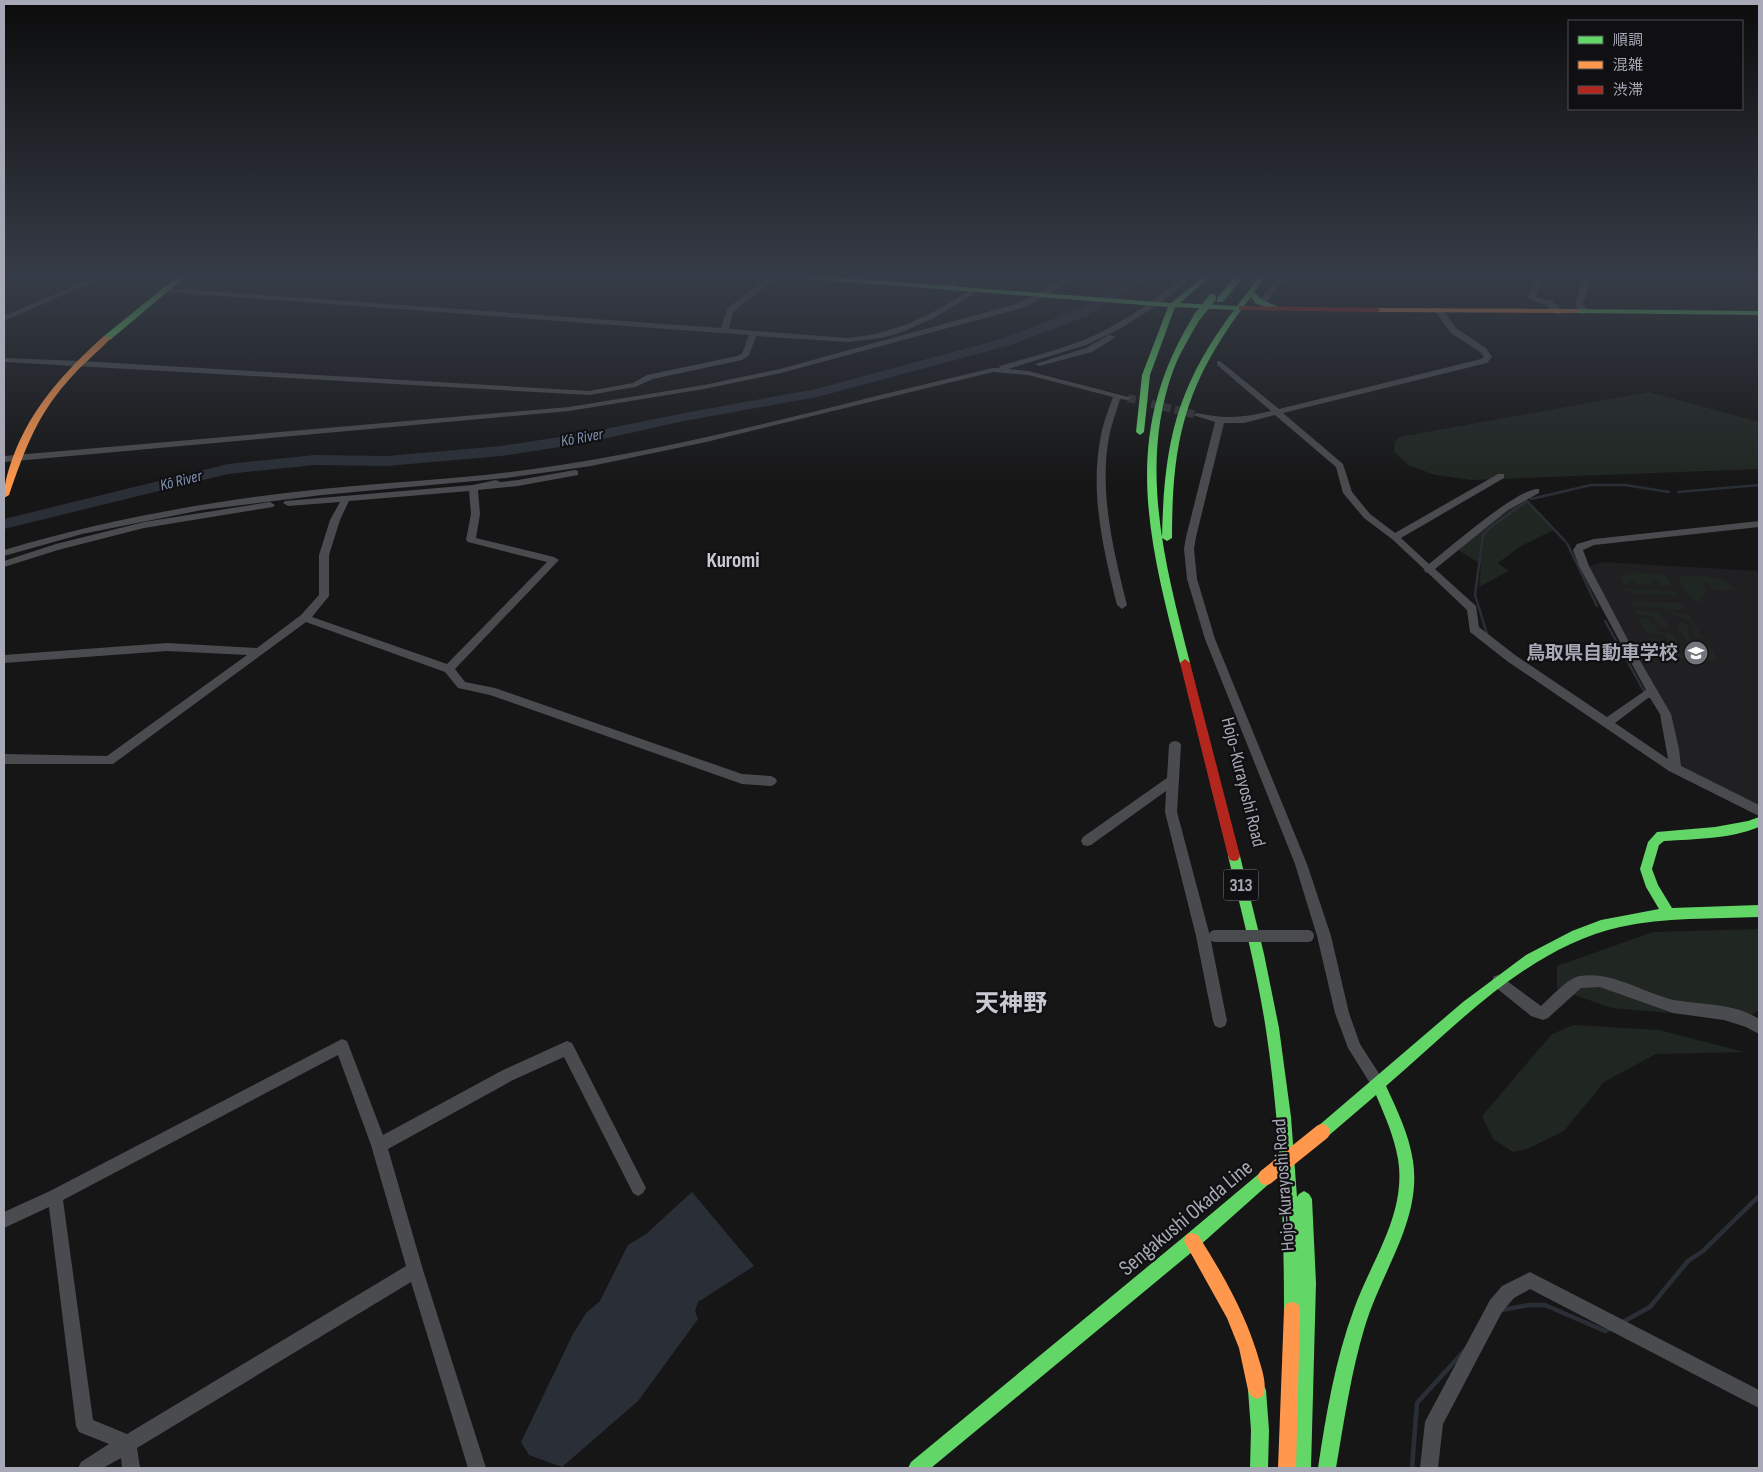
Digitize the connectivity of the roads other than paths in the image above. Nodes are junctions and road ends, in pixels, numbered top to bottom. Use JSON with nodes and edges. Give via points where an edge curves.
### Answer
{"nodes":[{"id":1,"x":101,"y":346,"type":"edge"},
{"id":2,"x":749,"y":346,"type":"edge"},
{"id":3,"x":874,"y":346,"type":"edge"},
{"id":4,"x":1074,"y":346,"type":"edge"},
{"id":5,"x":1096,"y":346,"type":"edge"},
{"id":6,"x":1157,"y":346,"type":"edge"},
{"id":7,"x":1180,"y":346,"type":"edge"},
{"id":8,"x":1214,"y":346,"type":"edge"},
{"id":9,"x":1476,"y":346,"type":"edge"},
{"id":10,"x":4,"y":360,"type":"edge"},
{"id":11,"x":81,"y":363,"type":"junction"},
{"id":12,"x":1220,"y":363,"type":"dead end"},
{"id":13,"x":1002,"y":370,"type":"junction"},
{"id":14,"x":1022,"y":372,"type":"junction"},
{"id":15,"x":1117,"y":396,"type":"junction"},
{"id":16,"x":1128,"y":398,"type":"tunnel mouth"},
{"id":17,"x":1277,"y":413,"type":"junction"},
{"id":18,"x":1197,"y":415,"type":"tunnel mouth"},
{"id":19,"x":1220,"y":420,"type":"junction"},
{"id":20,"x":667,"y":449,"type":"junction"},
{"id":21,"x":4,"y":459,"type":"edge"},
{"id":22,"x":18,"y":459,"type":"junction"},
{"id":23,"x":543,"y":470,"type":"junction"},
{"id":24,"x":1501,"y":476,"type":"dead end"},
{"id":25,"x":472,"y":488,"type":"junction"},
{"id":26,"x":1536,"y":491,"type":"dead end"},
{"id":27,"x":4,"y":495,"type":"edge"},
{"id":28,"x":346,"y":498,"type":"junction"},
{"id":29,"x":1759,"y":524,"type":"edge"},
{"id":30,"x":1396,"y":537,"type":"junction"},
{"id":31,"x":1162,"y":542,"type":"junction"},
{"id":32,"x":4,"y":553,"type":"edge"},
{"id":33,"x":4,"y":564,"type":"edge"},
{"id":34,"x":1428,"y":570,"type":"junction"},
{"id":35,"x":1122,"y":605,"type":"dead end"},
{"id":36,"x":305,"y":618,"type":"junction"},
{"id":37,"x":259,"y":652,"type":"junction"},
{"id":38,"x":4,"y":659,"type":"edge"},
{"id":39,"x":449,"y":669,"type":"junction"},
{"id":40,"x":1653,"y":694,"type":"junction"},
{"id":41,"x":1606,"y":724,"type":"junction"},
{"id":42,"x":1174,"y":745,"type":"dead end"},
{"id":43,"x":4,"y":759,"type":"edge"},
{"id":44,"x":1675,"y":769,"type":"junction"},
{"id":45,"x":1173,"y":780,"type":"junction"},
{"id":46,"x":770,"y":781,"type":"dead end"},
{"id":47,"x":1759,"y":811,"type":"edge"},
{"id":48,"x":1759,"y":822,"type":"edge"},
{"id":49,"x":1087,"y":841,"type":"dead end"},
{"id":50,"x":1759,"y":912,"type":"edge"},
{"id":51,"x":1669,"y":915,"type":"junction"},
{"id":52,"x":1209,"y":936,"type":"junction"},
{"id":53,"x":1324,"y":936,"type":"junction"},
{"id":54,"x":1499,"y":981,"type":"junction"},
{"id":55,"x":1220,"y":1022,"type":"dead end"},
{"id":56,"x":1759,"y":1027,"type":"edge"},
{"id":57,"x":1290,"y":1070,"type":"dead end"},
{"id":58,"x":1378,"y":1083,"type":"junction"},
{"id":59,"x":1298,"y":1132,"type":"dead end"},
{"id":60,"x":379,"y":1145,"type":"junction"},
{"id":61,"x":1300,"y":1161,"type":"dead end"},
{"id":62,"x":638,"y":1188,"type":"dead end"},
{"id":63,"x":1303,"y":1191,"type":"dead end"},
{"id":64,"x":55,"y":1196,"type":"junction"},
{"id":65,"x":4,"y":1220,"type":"edge"},
{"id":66,"x":1192,"y":1241,"type":"junction"},
{"id":67,"x":414,"y":1270,"type":"junction"},
{"id":68,"x":1759,"y":1399,"type":"edge"},
{"id":69,"x":128,"y":1443,"type":"junction"},
{"id":70,"x":934,"y":1462,"type":"edge"},
{"id":71,"x":87,"y":1468,"type":"edge"},
{"id":72,"x":131,"y":1468,"type":"edge"},
{"id":73,"x":477,"y":1468,"type":"edge"},
{"id":74,"x":917,"y":1468,"type":"edge"},
{"id":75,"x":1259,"y":1468,"type":"edge"},
{"id":76,"x":1287,"y":1468,"type":"edge"},
{"id":77,"x":1302,"y":1468,"type":"edge"},
{"id":78,"x":1327,"y":1468,"type":"edge"},
{"id":79,"x":1429,"y":1468,"type":"edge"}],
"edges":[{"from":1,"to":11,"type":"main road"},
{"from":2,"to":11,"type":"street","via":[[745,355],[739,358],[650,376],[635,385],[589,393]]},
{"from":3,"to":22,"type":"street","via":[[781,371],[569,409]]},
{"from":4,"to":13,"type":"street"},
{"from":5,"to":14,"type":"street","via":[[1031,366]]},
{"from":6,"to":31,"type":"main road","via":[[1146,376],[1140,432],[1143,500]]},
{"from":7,"to":31,"type":"main road","name":"Hojo-Kurayoshi Road","number":"313","bridge":true,"via":[[1163,386],[1153,429],[1150,474]]},
{"from":8,"to":31,"type":"main road","via":[[1203,362],[1179,415],[1169,460]]},
{"from":9,"to":17,"type":"street","via":[[1488,357],[1484,361]]},
{"from":10,"to":11,"type":"street"},
{"from":11,"to":22,"type":"main road","via":[[34,419]]},
{"from":12,"to":17,"type":"street"},
{"from":13,"to":14,"type":"street"},
{"from":13,"to":20,"type":"street","via":[[952,379]]},
{"from":14,"to":15,"type":"street"},
{"from":15,"to":16,"type":"street"},
{"from":15,"to":35,"type":"street","via":[[1103,446],[1102,506],[1107,544]]},
{"from":17,"to":19,"type":"street","via":[[1244,420]]},
{"from":17,"to":30,"type":"street","via":[[1340,466],[1348,492],[1368,516]]},
{"from":18,"to":19,"type":"street"},
{"from":19,"to":53,"type":"street","via":[[1190,536],[1192,579],[1210,639],[1301,864]]},
{"from":20,"to":23,"type":"street"},
{"from":20,"to":25,"type":"street","via":[[651,460]]},
{"from":21,"to":22,"type":"street"},
{"from":22,"to":27,"type":"main road"},
{"from":23,"to":25,"type":"street"},
{"from":23,"to":32,"type":"street","via":[[248,500],[148,516]]},
{"from":24,"to":30,"type":"street"},
{"from":25,"to":28,"type":"street"},
{"from":25,"to":39,"type":"street","via":[[477,507],[471,540],[554,560]]},
{"from":26,"to":34,"type":"street","via":[[1505,508]]},
{"from":28,"to":33,"type":"street","via":[[273,505],[144,525],[56,546]]},
{"from":28,"to":36,"type":"street","via":[[324,555],[324,596]]},
{"from":29,"to":40,"type":"street","via":[[1580,546],[1578,550],[1584,566]]},
{"from":30,"to":34,"type":"street"},
{"from":31,"to":57,"type":"main road","name":"Hojo-Kurayoshi Road","number":"313","via":[[1261,922]]},
{"from":31,"to":76,"type":"main road","name":"Hojo-Kurayoshi Road","number":"313","via":[[1250,921],[1275,1051],[1290,1198],[1291,1383]]},
{"from":34,"to":41,"type":"street","via":[[1472,609],[1474,628],[1510,658]]},
{"from":36,"to":37,"type":"street"},
{"from":36,"to":39,"type":"street"},
{"from":37,"to":38,"type":"street","via":[[167,647]]},
{"from":37,"to":43,"type":"street","via":[[109,761]]},
{"from":39,"to":46,"type":"street","via":[[462,685],[491,691],[742,779]]},
{"from":40,"to":41,"type":"street","via":[[1646,694]]},
{"from":40,"to":44,"type":"street","via":[[1665,714]]},
{"from":41,"to":44,"type":"street"},
{"from":42,"to":45,"type":"street"},
{"from":44,"to":47,"type":"street"},
{"from":45,"to":49,"type":"street"},
{"from":45,"to":52,"type":"street","via":[[1171,812]]},
{"from":48,"to":51,"type":"main road","via":[[1715,832],[1661,836],[1654,842],[1646,869],[1652,887]]},
{"from":50,"to":51,"type":"main road","name":"Sengakushi Okada Line"},
{"from":51,"to":54,"type":"main road","name":"Sengakushi Okada Line","via":[[1601,926],[1568,938]]},
{"from":52,"to":53,"type":"street","bridge":true},
{"from":52,"to":55,"type":"street"},
{"from":53,"to":58,"type":"street","via":[[1342,1013],[1355,1048]]},
{"from":54,"to":56,"type":"street","via":[[1543,1013],[1578,982],[1600,981],[1673,1006],[1724,1013]]},
{"from":54,"to":58,"type":"main road","name":"Sengakushi Okada Line"},
{"from":58,"to":66,"type":"main road","name":"Sengakushi Okada Line","bridge":true},
{"from":58,"to":78,"type":"main road","via":[[1403,1143],[1407,1175],[1404,1205],[1387,1256],[1363,1306],[1353,1340]]},
{"from":59,"to":61,"type":"main road","name":"Hojo-Kurayoshi Road"},
{"from":60,"to":62,"type":"street","via":[[508,1075],[566,1048]]},
{"from":60,"to":64,"type":"street","via":[[342,1046]]},
{"from":60,"to":67,"type":"street"},
{"from":63,"to":77,"type":"main road","name":"Hojo-Kurayoshi Road","via":[[1308,1283]]},
{"from":64,"to":65,"type":"street"},
{"from":64,"to":69,"type":"street","via":[[85,1426]]},
{"from":66,"to":70,"type":"main road","name":"Sengakushi Okada Line"},
{"from":66,"to":75,"type":"main road","via":[[1238,1318],[1251,1357],[1258,1392]]},
{"from":67,"to":69,"type":"street"},
{"from":67,"to":73,"type":"street"},
{"from":68,"to":79,"type":"street","via":[[1530,1280],[1508,1292],[1496,1306],[1434,1422]]},
{"from":69,"to":71,"type":"street"},
{"from":69,"to":72,"type":"street"},
{"from":70,"to":74,"type":"main road","name":"Sengakushi Okada Line"}]}
